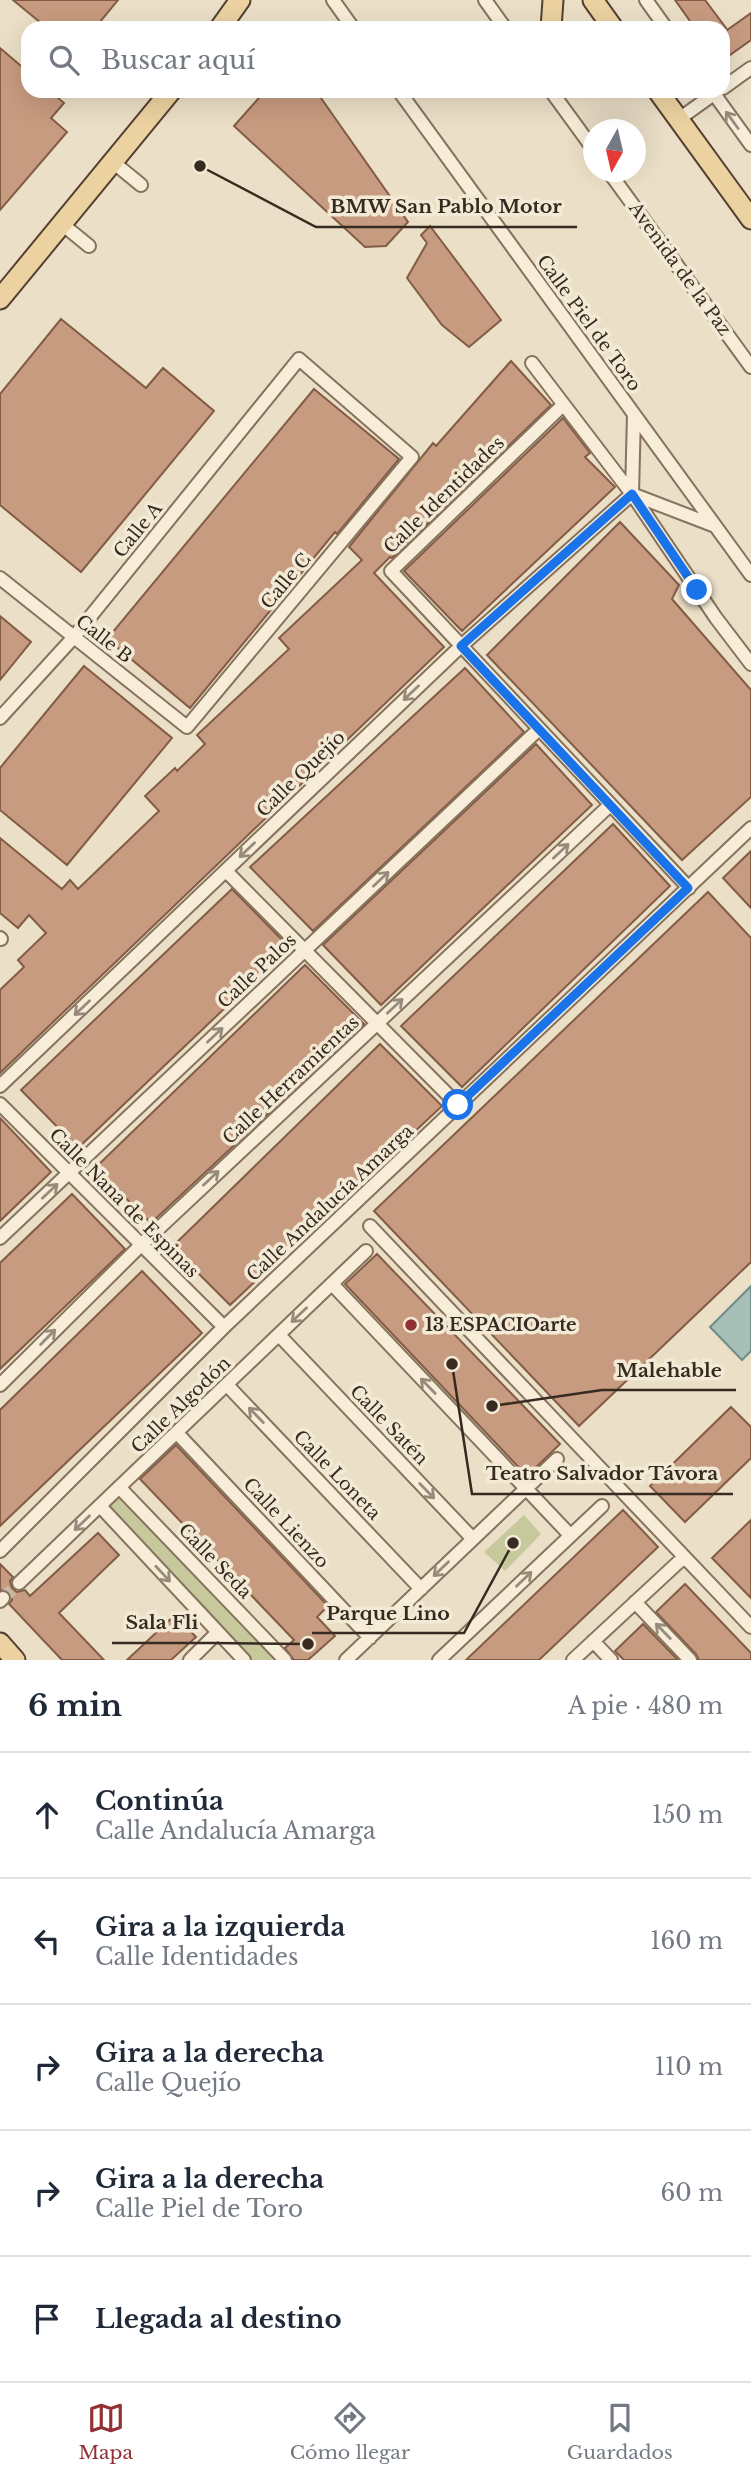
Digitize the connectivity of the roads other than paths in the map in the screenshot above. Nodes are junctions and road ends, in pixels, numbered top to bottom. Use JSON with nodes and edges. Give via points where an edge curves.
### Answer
{"nodes":[{"id":1,"x":240,"y":0,"type":"edge"},
{"id":2,"x":333,"y":0,"type":"edge"},
{"id":3,"x":485,"y":0,"type":"edge"},
{"id":4,"x":553,"y":0,"type":"edge"},
{"id":5,"x":593,"y":0,"type":"edge"},
{"id":6,"x":646,"y":0,"type":"edge"},
{"id":7,"x":225,"y":21,"type":"edge"},
{"id":8,"x":348,"y":21,"type":"edge"},
{"id":9,"x":500,"y":21,"type":"edge"},
{"id":10,"x":552,"y":21,"type":"edge"},
{"id":11,"x":608,"y":21,"type":"edge"},
{"id":12,"x":661,"y":21,"type":"edge"},
{"id":13,"x":751,"y":68,"type":"edge"},
{"id":14,"x":730,"y":82,"type":"edge"},
{"id":15,"x":165,"y":98,"type":"edge"},
{"id":16,"x":404,"y":98,"type":"edge"},
{"id":17,"x":556,"y":98,"type":"edge"},
{"id":18,"x":664,"y":98,"type":"edge"},
{"id":19,"x":708,"y":98,"type":"edge"},
{"id":20,"x":721,"y":98,"type":"edge"},
{"id":21,"x":679,"y":119,"type":"junction"},
{"id":22,"x":583,"y":136,"type":"edge"},
{"id":23,"x":751,"y":145,"type":"edge"},
{"id":24,"x":113,"y":162,"type":"junction"},
{"id":25,"x":616,"y":182,"type":"edge"},
{"id":26,"x":141,"y":186,"type":"dead end"},
{"id":27,"x":751,"y":219,"type":"edge"},
{"id":28,"x":62,"y":224,"type":"junction"},
{"id":29,"x":89,"y":246,"type":"dead end"},
{"id":30,"x":0,"y":299,"type":"edge"},
{"id":31,"x":299,"y":359,"type":"joint"},
{"id":32,"x":532,"y":363,"type":"dead end"},
{"id":33,"x":751,"y":367,"type":"edge"},
{"id":34,"x":563,"y":405,"type":"junction"},
{"id":35,"x":634,"y":414,"type":"junction"},
{"id":36,"x":632,"y":494,"type":"junction"},
{"id":37,"x":715,"y":526,"type":"junction"},
{"id":38,"x":751,"y":575,"type":"edge"},
{"id":39,"x":0,"y":578,"type":"edge"},
{"id":40,"x":73,"y":638,"type":"junction"},
{"id":41,"x":461,"y":646,"type":"junction"},
{"id":42,"x":751,"y":664,"type":"edge"},
{"id":43,"x":0,"y":718,"type":"edge"},
{"id":44,"x":187,"y":727,"type":"joint"},
{"id":45,"x":539,"y":730,"type":"junction"},
{"id":46,"x":610,"y":805,"type":"junction"},
{"id":47,"x":751,"y":828,"type":"edge"},
{"id":48,"x":226,"y":870,"type":"junction"},
{"id":49,"x":688,"y":888,"type":"junction"},
{"id":50,"x":305,"y":950,"type":"junction"},
{"id":51,"x":377,"y":1023,"type":"junction"},
{"id":52,"x":0,"y":1086,"type":"edge"},
{"id":53,"x":0,"y":1104,"type":"edge"},
{"id":54,"x":458,"y":1105,"type":"junction"},
{"id":55,"x":69,"y":1173,"type":"junction"},
{"id":56,"x":370,"y":1226,"type":"dead end"},
{"id":57,"x":0,"y":1238,"type":"edge"},
{"id":58,"x":141,"y":1245,"type":"junction"},
{"id":59,"x":366,"y":1251,"type":"dead end"},
{"id":60,"x":332,"y":1284,"type":"junction"},
{"id":61,"x":224,"y":1327,"type":"junction"},
{"id":62,"x":279,"y":1335,"type":"junction"},
{"id":63,"x":0,"y":1385,"type":"edge"},
{"id":64,"x":226,"y":1385,"type":"junction"},
{"id":65,"x":177,"y":1433,"type":"junction"},
{"id":66,"x":557,"y":1459,"type":"dead end"},
{"id":67,"x":119,"y":1487,"type":"junction"},
{"id":68,"x":526,"y":1488,"type":"junction"},
{"id":69,"x":100,"y":1506,"type":"junction"},
{"id":70,"x":602,"y":1506,"type":"dead end"},
{"id":71,"x":570,"y":1535,"type":"junction"},
{"id":72,"x":473,"y":1539,"type":"junction"},
{"id":73,"x":0,"y":1551,"type":"edge"},
{"id":74,"x":684,"y":1557,"type":"junction"},
{"id":75,"x":19,"y":1583,"type":"tunnel mouth"},
{"id":76,"x":421,"y":1589,"type":"junction"},
{"id":77,"x":635,"y":1602,"type":"junction"},
{"id":78,"x":751,"y":1627,"type":"edge"},
{"id":79,"x":217,"y":1633,"type":"junction"},
{"id":80,"x":370,"y":1638,"type":"junction"},
{"id":81,"x":593,"y":1641,"type":"junction"},
{"id":82,"x":0,"y":1643,"type":"edge"},
{"id":83,"x":15,"y":1660,"type":"edge"},
{"id":84,"x":190,"y":1660,"type":"edge"},
{"id":85,"x":244,"y":1660,"type":"edge"},
{"id":86,"x":285,"y":1660,"type":"edge"},
{"id":87,"x":346,"y":1660,"type":"edge"},
{"id":88,"x":439,"y":1660,"type":"edge"},
{"id":89,"x":573,"y":1660,"type":"edge"},
{"id":90,"x":611,"y":1660,"type":"edge"},
{"id":91,"x":690,"y":1660,"type":"edge"}],
"edges":[{"from":1,"to":7,"type":"main road"},
{"from":2,"to":8,"type":"street"},
{"from":3,"to":9,"type":"street"},
{"from":4,"to":10,"type":"main road"},
{"from":5,"to":11,"type":"main road"},
{"from":6,"to":12,"type":"street"},
{"from":13,"to":14,"type":"street"},
{"from":15,"to":24,"type":"main road"},
{"from":16,"to":35,"type":"street","name":"Calle Piel de Toro"},
{"from":17,"to":22,"type":"street"},
{"from":18,"to":21,"type":"main road"},
{"from":19,"to":21,"type":"street"},
{"from":23,"to":20,"type":"street","one_way":true},
{"from":21,"to":27,"type":"main road"},
{"from":24,"to":26,"type":"street"},
{"from":24,"to":28,"type":"main road"},
{"from":25,"to":33,"type":"street","name":"Avenida de la Paz"},
{"from":28,"to":29,"type":"street"},
{"from":28,"to":30,"type":"main road"},
{"from":31,"to":40,"type":"street","name":"Calle A"},
{"from":31,"to":44,"type":"street","name":"Calle C","via":[[412,457]]},
{"from":32,"to":34,"type":"street"},
{"from":34,"to":36,"type":"street"},
{"from":34,"to":41,"type":"street","name":"Calle Identidades","via":[[391,571]]},
{"from":35,"to":36,"type":"street"},
{"from":35,"to":37,"type":"street","name":"Calle Piel de Toro"},
{"from":36,"to":37,"type":"street"},
{"from":36,"to":41,"type":"street","name":"Calle Quejío"},
{"from":36,"to":42,"type":"street"},
{"from":37,"to":38,"type":"street","name":"Calle Piel de Toro"},
{"from":39,"to":40,"type":"street","name":"Calle B"},
{"from":40,"to":43,"type":"street","name":"Calle A"},
{"from":40,"to":44,"type":"street","name":"Calle B"},
{"from":41,"to":45,"type":"street","name":"Calle Identidades"},
{"from":41,"to":48,"type":"street","name":"Calle Quejío","one_way":true},
{"from":45,"to":46,"type":"street","name":"Calle Identidades"},
{"from":50,"to":45,"type":"street","name":"Calle Palos","one_way":true},
{"from":46,"to":49,"type":"street","name":"Calle Identidades"},
{"from":51,"to":46,"type":"street","name":"Calle Herramientas","one_way":true},
{"from":47,"to":49,"type":"street","name":"Calle Andalucía Amarga"},
{"from":48,"to":50,"type":"street"},
{"from":48,"to":52,"type":"street","name":"Calle Quejío","one_way":true},
{"from":49,"to":54,"type":"street","name":"Calle Andalucía Amarga"},
{"from":50,"to":51,"type":"street"},
{"from":55,"to":50,"type":"street","name":"Calle Palos","one_way":true},
{"from":51,"to":54,"type":"street"},
{"from":58,"to":51,"type":"street","name":"Calle Herramientas","one_way":true},
{"from":53,"to":55,"type":"street","name":"Calle Nana de Espinas"},
{"from":54,"to":61,"type":"street","name":"Calle Andalucía Amarga"},
{"from":57,"to":55,"type":"street","name":"Calle Palos","one_way":true},
{"from":55,"to":58,"type":"street","name":"Calle Nana de Espinas"},
{"from":56,"to":74,"type":"street"},
{"from":58,"to":61,"type":"street","name":"Calle Nana de Espinas"},
{"from":63,"to":58,"type":"street","name":"Calle Herramientas","one_way":true},
{"from":59,"to":60,"type":"street","name":"Calle Algodón"},
{"from":60,"to":62,"type":"street","name":"Calle Algodón","one_way":true},
{"from":68,"to":60,"type":"street","one_way":true},
{"from":61,"to":73,"type":"street","name":"Calle Andalucía Amarga"},
{"from":62,"to":64,"type":"street","name":"Calle Algodón"},
{"from":62,"to":72,"type":"street","name":"Calle Satén","one_way":true},
{"from":64,"to":65,"type":"street","name":"Calle Algodón"},
{"from":76,"to":64,"type":"street","name":"Calle Loneta","one_way":true},
{"from":65,"to":67,"type":"street","name":"Calle Algodón"},
{"from":65,"to":80,"type":"street","name":"Calle Lienzo"},
{"from":66,"to":68,"type":"street"},
{"from":67,"to":69,"type":"street","name":"Calle Algodón"},
{"from":67,"to":86,"type":"street","name":"Calle Seda"},
{"from":68,"to":71,"type":"street"},
{"from":68,"to":72,"type":"street"},
{"from":69,"to":75,"type":"street","name":"Calle Algodón","one_way":true},
{"from":69,"to":79,"type":"street","one_way":true},
{"from":70,"to":71,"type":"street"},
{"from":88,"to":71,"type":"street","one_way":true},
{"from":72,"to":76,"type":"street","one_way":true},
{"from":74,"to":77,"type":"street"},
{"from":74,"to":78,"type":"street"},
{"from":76,"to":80,"type":"street"},
{"from":77,"to":81,"type":"street"},
{"from":91,"to":77,"type":"street","one_way":true},
{"from":79,"to":84,"type":"street"},
{"from":79,"to":85,"type":"street"},
{"from":80,"to":87,"type":"street"},
{"from":81,"to":89,"type":"street"},
{"from":81,"to":90,"type":"street"},
{"from":82,"to":83,"type":"main road"}]}
